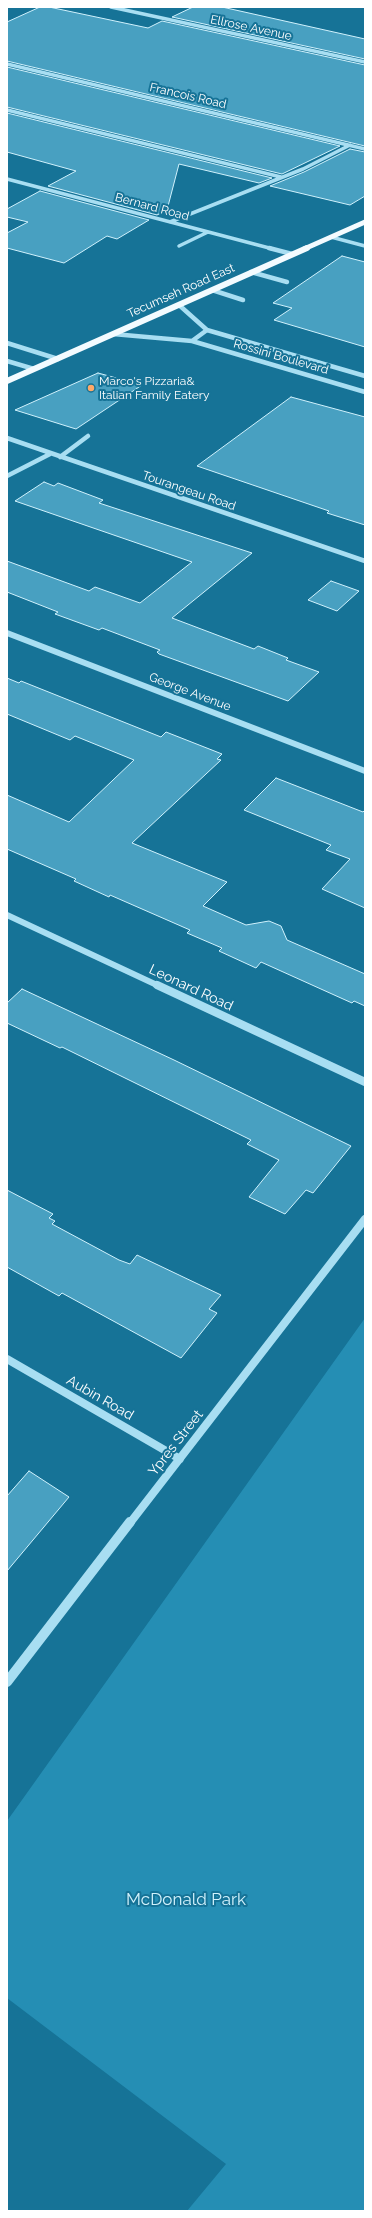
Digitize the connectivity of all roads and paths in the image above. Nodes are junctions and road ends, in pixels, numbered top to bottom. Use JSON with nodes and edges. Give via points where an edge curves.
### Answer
{"nodes":[{"id":1,"x":111,"y":7,"type":"edge"},
{"id":2,"x":365,"y":62,"type":"edge"},
{"id":3,"x":7,"y":64,"type":"edge"},
{"id":4,"x":7,"y":110,"type":"edge"},
{"id":5,"x":350,"y":145,"type":"junction"},
{"id":6,"x":365,"y":149,"type":"edge"},
{"id":7,"x":281,"y":177,"type":"junction"},
{"id":8,"x":7,"y":178,"type":"edge"},
{"id":9,"x":170,"y":222,"type":"junction"},
{"id":10,"x":365,"y":222,"type":"edge"},
{"id":11,"x":208,"y":232,"type":"junction"},
{"id":12,"x":331,"y":237,"type":"junction"},
{"id":13,"x":179,"y":246,"type":"dead end"},
{"id":14,"x":365,"y":246,"type":"edge"},
{"id":15,"x":292,"y":254,"type":"junction"},
{"id":16,"x":251,"y":272,"type":"junction"},
{"id":17,"x":286,"y":282,"type":"dead end"},
{"id":18,"x":212,"y":290,"type":"junction"},
{"id":19,"x":243,"y":300,"type":"dead end"},
{"id":20,"x":179,"y":304,"type":"junction"},
{"id":21,"x":207,"y":330,"type":"junction"},
{"id":22,"x":113,"y":334,"type":"junction"},
{"id":23,"x":192,"y":341,"type":"junction"},
{"id":24,"x":7,"y":343,"type":"edge"},
{"id":25,"x":58,"y":359,"type":"junction"},
{"id":26,"x":7,"y":361,"type":"edge"},
{"id":27,"x":34,"y":369,"type":"junction"},
{"id":28,"x":365,"y":376,"type":"edge"},
{"id":29,"x":7,"y":381,"type":"edge"},
{"id":30,"x":365,"y":392,"type":"edge"},
{"id":31,"x":88,"y":436,"type":"dead end"},
{"id":32,"x":7,"y":438,"type":"edge"},
{"id":33,"x":50,"y":454,"type":"junction"},
{"id":34,"x":60,"y":457,"type":"junction"},
{"id":35,"x":7,"y":476,"type":"edge"},
{"id":36,"x":365,"y":561,"type":"edge"},
{"id":37,"x":7,"y":633,"type":"edge"},
{"id":38,"x":365,"y":771,"type":"edge"},
{"id":39,"x":7,"y":916,"type":"edge"},
{"id":40,"x":365,"y":1082,"type":"edge"},
{"id":41,"x":365,"y":1219,"type":"edge"},
{"id":42,"x":7,"y":1359,"type":"edge"},
{"id":43,"x":180,"y":1459,"type":"junction"},
{"id":44,"x":7,"y":1682,"type":"edge"}],
"edges":[{"from":1,"to":2,"type":"street","name":"Ellrose Avenue"},
{"from":3,"to":5,"type":"street","name":"Francois Road"},
{"from":4,"to":7,"type":"street"},
{"from":5,"to":6,"type":"street","name":"Francois Road"},
{"from":5,"to":7,"type":"street"},
{"from":7,"to":9,"type":"street"},
{"from":8,"to":9,"type":"street","name":"Bernard Road"},
{"from":9,"to":11,"type":"street","name":"Bernard Road"},
{"from":10,"to":12,"type":"main road","name":"Tecumseh Road East"},
{"from":11,"to":13,"type":"street"},
{"from":11,"to":15,"type":"street","name":"Bernard Road"},
{"from":12,"to":14,"type":"street"},
{"from":12,"to":15,"type":"main road","name":"Tecumseh Road East"},
{"from":15,"to":16,"type":"main road","name":"Tecumseh Road East"},
{"from":16,"to":17,"type":"street"},
{"from":16,"to":18,"type":"main road","name":"Tecumseh Road East"},
{"from":18,"to":19,"type":"street"},
{"from":18,"to":20,"type":"main road","name":"Tecumseh Road East"},
{"from":20,"to":21,"type":"street","name":"Rossini Boulevard"},
{"from":20,"to":22,"type":"main road","name":"Tecumseh Road East"},
{"from":21,"to":23,"type":"street"},
{"from":21,"to":28,"type":"street","name":"Rossini Boulevard"},
{"from":22,"to":23,"type":"street","name":"Rossini Boulevard"},
{"from":22,"to":25,"type":"main road","name":"Tecumseh Road East"},
{"from":23,"to":30,"type":"street","name":"Rossini Boulevard"},
{"from":24,"to":25,"type":"street"},
{"from":25,"to":27,"type":"main road","name":"Tecumseh Road East"},
{"from":26,"to":27,"type":"street"},
{"from":27,"to":29,"type":"main road","name":"Tecumseh Road East"},
{"from":31,"to":34,"type":"street"},
{"from":32,"to":33,"type":"street","name":"Tourangeau Road"},
{"from":33,"to":34,"type":"street","name":"Tourangeau Road"},
{"from":33,"to":35,"type":"street"},
{"from":34,"to":36,"type":"street","name":"Tourangeau Road"},
{"from":37,"to":38,"type":"street","name":"George Avenue"},
{"from":39,"to":40,"type":"street","name":"Leonard Road"},
{"from":41,"to":43,"type":"street","name":"Ypres Street"},
{"from":42,"to":43,"type":"street","name":"Aubin Road"},
{"from":43,"to":44,"type":"street","name":"Ypres Street"}]}
